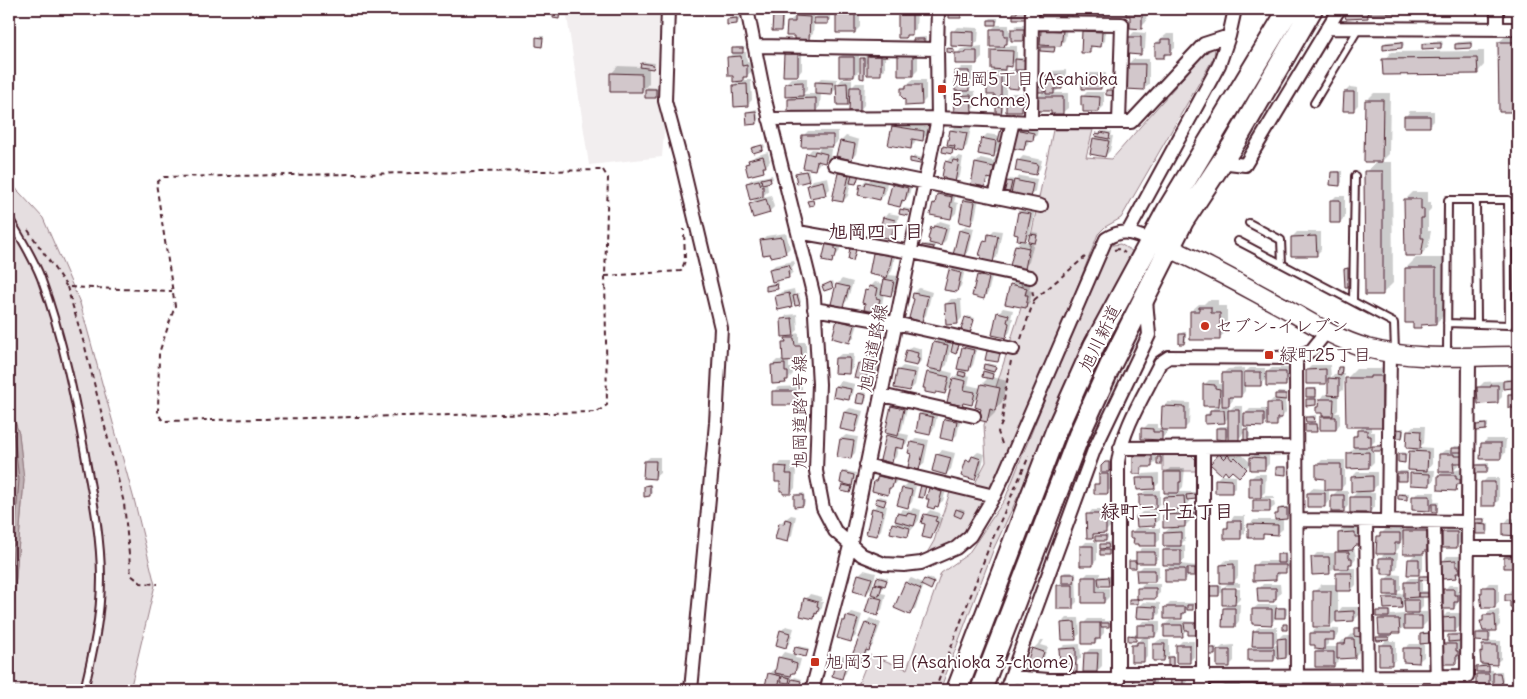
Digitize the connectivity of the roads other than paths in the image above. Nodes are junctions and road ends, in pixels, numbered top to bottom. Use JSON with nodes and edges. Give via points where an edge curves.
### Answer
{"nodes":[{"id":1,"x":668,"y":9,"type":"edge"},
{"id":2,"x":747,"y":9,"type":"edge"},
{"id":3,"x":938,"y":9,"type":"edge"},
{"id":4,"x":1032,"y":9,"type":"edge"},
{"id":5,"x":1235,"y":9,"type":"edge"},
{"id":6,"x":1289,"y":9,"type":"edge"},
{"id":7,"x":1312,"y":9,"type":"edge"},
{"id":8,"x":1339,"y":9,"type":"edge"},
{"id":9,"x":1497,"y":9,"type":"edge"},
{"id":10,"x":1032,"y":23,"type":"junction"},
{"id":11,"x":1327,"y":28,"type":"junction"},
{"id":12,"x":1359,"y":28,"type":"junction"},
{"id":13,"x":1497,"y":29,"type":"junction"},
{"id":14,"x":1518,"y":29,"type":"edge"},
{"id":15,"x":1229,"y":36,"type":"junction"},
{"id":16,"x":754,"y":46,"type":"junction"},
{"id":17,"x":937,"y":49,"type":"junction"},
{"id":18,"x":1314,"y":104,"type":"dead end"},
{"id":19,"x":938,"y":118,"type":"junction"},
{"id":20,"x":769,"y":119,"type":"junction"},
{"id":21,"x":1013,"y":121,"type":"junction"},
{"id":22,"x":1030,"y":122,"type":"junction"},
{"id":23,"x":1119,"y":122,"type":"junction"},
{"id":24,"x":1220,"y":162,"type":"junction"},
{"id":25,"x":834,"y":164,"type":"dead end"},
{"id":26,"x":1355,"y":176,"type":"dead end"},
{"id":27,"x":926,"y":183,"type":"junction"},
{"id":28,"x":995,"y":197,"type":"junction"},
{"id":29,"x":1476,"y":200,"type":"junction"},
{"id":30,"x":1041,"y":206,"type":"dead end"},
{"id":31,"x":9,"y":218,"type":"edge"},
{"id":32,"x":1249,"y":223,"type":"dead end"},
{"id":33,"x":798,"y":232,"type":"junction"},
{"id":34,"x":1128,"y":232,"type":"junction"},
{"id":35,"x":1238,"y":242,"type":"dead end"},
{"id":36,"x":1160,"y":244,"type":"junction"},
{"id":37,"x":911,"y":252,"type":"junction"},
{"id":38,"x":1282,"y":264,"type":"junction"},
{"id":39,"x":1030,"y":277,"type":"dead end"},
{"id":40,"x":1145,"y":297,"type":"junction"},
{"id":41,"x":1353,"y":302,"type":"junction"},
{"id":42,"x":814,"y":309,"type":"junction"},
{"id":43,"x":895,"y":323,"type":"junction"},
{"id":44,"x":1447,"y":323,"type":"junction"},
{"id":45,"x":1476,"y":324,"type":"junction"},
{"id":46,"x":1327,"y":331,"type":"junction"},
{"id":47,"x":1014,"y":349,"type":"dead end"},
{"id":48,"x":1392,"y":353,"type":"junction"},
{"id":49,"x":1446,"y":356,"type":"junction"},
{"id":50,"x":1469,"y":356,"type":"junction"},
{"id":51,"x":1518,"y":356,"type":"edge"},
{"id":52,"x":1296,"y":358,"type":"junction"},
{"id":53,"x":881,"y":395,"type":"junction"},
{"id":54,"x":974,"y":416,"type":"dead end"},
{"id":55,"x":1296,"y":447,"type":"junction"},
{"id":56,"x":1120,"y":448,"type":"junction"},
{"id":57,"x":1203,"y":448,"type":"junction"},
{"id":58,"x":866,"y":464,"type":"junction"},
{"id":59,"x":994,"y":496,"type":"junction"},
{"id":60,"x":1297,"y":520,"type":"junction"},
{"id":61,"x":1366,"y":521,"type":"junction"},
{"id":62,"x":1388,"y":521,"type":"junction"},
{"id":63,"x":1434,"y":522,"type":"junction"},
{"id":64,"x":1468,"y":522,"type":"junction"},
{"id":65,"x":850,"y":546,"type":"junction"},
{"id":66,"x":1469,"y":548,"type":"junction"},
{"id":67,"x":1518,"y":548,"type":"edge"},
{"id":68,"x":1297,"y":676,"type":"junction"},
{"id":69,"x":1011,"y":677,"type":"junction"},
{"id":70,"x":1368,"y":677,"type":"junction"},
{"id":71,"x":1436,"y":677,"type":"junction"},
{"id":72,"x":1203,"y":680,"type":"edge"},
{"id":73,"x":1118,"y":681,"type":"edge"},
{"id":74,"x":1049,"y":685,"type":"edge"},
{"id":75,"x":84,"y":690,"type":"edge"},
{"id":76,"x":691,"y":690,"type":"edge"},
{"id":77,"x":812,"y":690,"type":"edge"},
{"id":78,"x":957,"y":690,"type":"edge"},
{"id":79,"x":981,"y":690,"type":"edge"},
{"id":80,"x":1006,"y":690,"type":"edge"},
{"id":81,"x":1297,"y":690,"type":"edge"},
{"id":82,"x":1368,"y":690,"type":"edge"},
{"id":83,"x":1437,"y":690,"type":"edge"}],
"edges":[{"from":1,"to":76,"type":"street","via":[[665,101],[721,328],[716,423]]},
{"from":2,"to":16,"type":"street","name":"旭岡道路1号線"},
{"from":3,"to":17,"type":"street","name":"旭岡道路線"},
{"from":4,"to":10,"type":"street"},
{"from":5,"to":15,"type":"street"},
{"from":6,"to":36,"type":"highway","name":"旭川新道","via":[[1171,203]]},
{"from":7,"to":24,"type":"highway","name":"旭川新道"},
{"from":8,"to":11,"type":"street"},
{"from":9,"to":13,"type":"street"},
{"from":10,"to":22,"type":"street"},
{"from":10,"to":23,"type":"street","via":[[1122,24]]},
{"from":11,"to":12,"type":"street"},
{"from":11,"to":24,"type":"street","via":[[1245,165]]},
{"from":12,"to":13,"type":"street"},
{"from":12,"to":18,"type":"lane"},
{"from":13,"to":14,"type":"street"},
{"from":15,"to":23,"type":"street","via":[[1204,44],[1131,122]]},
{"from":15,"to":34,"type":"street","via":[[1220,65]]},
{"from":16,"to":17,"type":"street"},
{"from":16,"to":20,"type":"street","name":"旭岡道路1号線"},
{"from":17,"to":19,"type":"street","name":"旭岡道路線"},
{"from":19,"to":20,"type":"street"},
{"from":19,"to":21,"type":"street"},
{"from":19,"to":27,"type":"street","name":"旭岡道路線"},
{"from":20,"to":33,"type":"street","name":"旭岡道路1号線"},
{"from":21,"to":22,"type":"street"},
{"from":21,"to":28,"type":"street"},
{"from":22,"to":23,"type":"street"},
{"from":24,"to":36,"type":"highway","name":"旭川新道","via":[[1183,221]]},
{"from":25,"to":27,"type":"street"},
{"from":26,"to":41,"type":"lane"},
{"from":27,"to":28,"type":"street"},
{"from":27,"to":37,"type":"street","name":"旭岡道路線"},
{"from":28,"to":30,"type":"street"},
{"from":29,"to":44,"type":"lane","via":[[1448,200]]},
{"from":29,"to":45,"type":"lane"},
{"from":29,"to":45,"type":"lane","via":[[1508,200],[1509,325]]},
{"from":31,"to":75,"type":"lane","via":[[40,276],[52,313],[76,408],[96,514],[100,607]]},
{"from":32,"to":38,"type":"lane","via":[[1281,240]]},
{"from":33,"to":37,"type":"street"},
{"from":33,"to":42,"type":"street","name":"旭岡道路1号線"},
{"from":34,"to":36,"type":"street"},
{"from":34,"to":59,"type":"street","name":"旭岡道路1号線","via":[[1116,233],[1106,239]]},
{"from":35,"to":38,"type":"lane"},
{"from":36,"to":40,"type":"highway","name":"旭川新道"},
{"from":36,"to":46,"type":"main road","via":[[1200,262]]},
{"from":36,"to":78,"type":"highway","name":"旭川新道","via":[[1094,346],[1056,431]]},
{"from":37,"to":39,"type":"street"},
{"from":37,"to":43,"type":"street","name":"旭岡道路線"},
{"from":38,"to":41,"type":"lane"},
{"from":40,"to":69,"type":"street","via":[[1149,335],[1094,450]]},
{"from":40,"to":79,"type":"highway","name":"旭川新道","via":[[1078,435]]},
{"from":41,"to":48,"type":"lane","via":[[1394,323]]},
{"from":42,"to":43,"type":"street"},
{"from":42,"to":65,"type":"street","name":"旭岡道路1号線","via":[[820,384],[816,471],[823,508],[835,531]]},
{"from":43,"to":47,"type":"street"},
{"from":43,"to":53,"type":"street","name":"旭岡道路線"},
{"from":44,"to":45,"type":"lane"},
{"from":44,"to":49,"type":"lane"},
{"from":46,"to":48,"type":"main road","via":[[1365,347]]},
{"from":46,"to":52,"type":"street","via":[[1312,350]]},
{"from":48,"to":49,"type":"main road"},
{"from":48,"to":62,"type":"street"},
{"from":49,"to":50,"type":"main road"},
{"from":50,"to":51,"type":"main road"},
{"from":50,"to":64,"type":"street"},
{"from":52,"to":55,"type":"street"},
{"from":52,"to":56,"type":"street","via":[[1169,357],[1160,363]]},
{"from":53,"to":54,"type":"street"},
{"from":53,"to":58,"type":"street","name":"旭岡道路線"},
{"from":55,"to":57,"type":"street"},
{"from":55,"to":60,"type":"street"},
{"from":56,"to":57,"type":"street"},
{"from":56,"to":73,"type":"street"},
{"from":57,"to":72,"type":"street"},
{"from":58,"to":59,"type":"street"},
{"from":58,"to":65,"type":"street","name":"旭岡道路線"},
{"from":59,"to":65,"type":"street","name":"旭岡道路1号線","via":[[970,536],[956,548],[921,563],[884,564]]},
{"from":60,"to":61,"type":"street"},
{"from":60,"to":68,"type":"street"},
{"from":61,"to":62,"type":"street"},
{"from":61,"to":70,"type":"street"},
{"from":62,"to":63,"type":"street"},
{"from":63,"to":64,"type":"street"},
{"from":63,"to":71,"type":"street"},
{"from":64,"to":66,"type":"street"},
{"from":65,"to":77,"type":"street","name":"旭岡道路線"},
{"from":66,"to":67,"type":"street"},
{"from":66,"to":71,"type":"street","via":[[1467,676]]},
{"from":68,"to":70,"type":"street"},
{"from":68,"to":72,"type":"street"},
{"from":68,"to":81,"type":"street"},
{"from":69,"to":74,"type":"street"},
{"from":69,"to":80,"type":"street"},
{"from":70,"to":71,"type":"street"},
{"from":70,"to":82,"type":"street"},
{"from":71,"to":83,"type":"street"},
{"from":72,"to":73,"type":"street"},
{"from":73,"to":74,"type":"street"}]}
